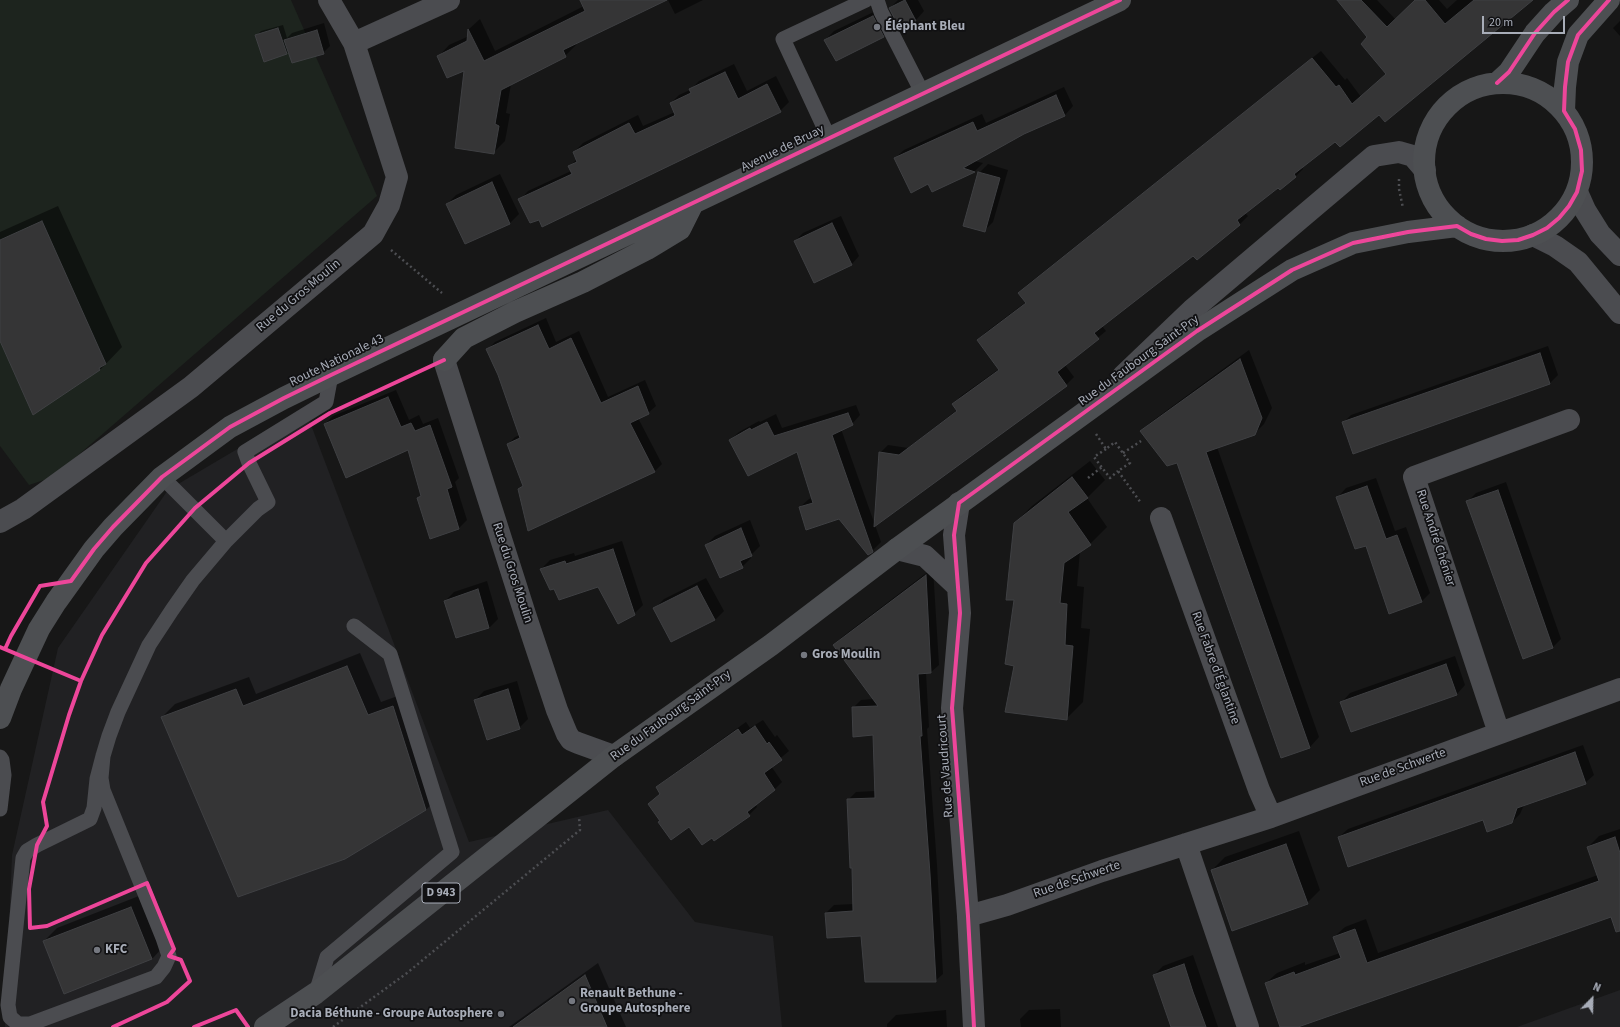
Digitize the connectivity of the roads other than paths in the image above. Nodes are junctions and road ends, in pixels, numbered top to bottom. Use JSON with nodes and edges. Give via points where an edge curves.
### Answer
{"nodes":[{"id":1,"x":329,"y":0,"type":"edge"},
{"id":2,"x":449,"y":0,"type":"edge"},
{"id":3,"x":866,"y":0,"type":"edge"},
{"id":4,"x":877,"y":0,"type":"edge"},
{"id":5,"x":1120,"y":0,"type":"edge"},
{"id":6,"x":1568,"y":0,"type":"edge"},
{"id":7,"x":1609,"y":0,"type":"edge"},
{"id":8,"x":354,"y":42,"type":"junction"},
{"id":9,"x":1497,"y":84,"type":"junction"},
{"id":10,"x":923,"y":94,"type":"junction"},
{"id":11,"x":1564,"y":111,"type":"junction"},
{"id":12,"x":829,"y":138,"type":"junction"},
{"id":13,"x":1425,"y":170,"type":"junction"},
{"id":14,"x":1577,"y":192,"type":"junction"},
{"id":15,"x":693,"y":203,"type":"junction"},
{"id":16,"x":1457,"y":226,"type":"junction"},
{"id":17,"x":1533,"y":235,"type":"junction"},
{"id":18,"x":1620,"y":255,"type":"edge"},
{"id":19,"x":1620,"y":313,"type":"edge"},
{"id":20,"x":454,"y":316,"type":"joint"},
{"id":21,"x":444,"y":360,"type":"joint"},
{"id":22,"x":331,"y":375,"type":"junction"},
{"id":23,"x":1083,"y":414,"type":"junction"},
{"id":24,"x":1569,"y":420,"type":"dead end"},
{"id":25,"x":162,"y":477,"type":"junction"},
{"id":26,"x":959,"y":504,"type":"junction"},
{"id":27,"x":1160,"y":518,"type":"road end"},
{"id":28,"x":0,"y":522,"type":"edge"},
{"id":29,"x":226,"y":541,"type":"junction"},
{"id":30,"x":897,"y":549,"type":"junction"},
{"id":31,"x":957,"y":586,"type":"junction"},
{"id":32,"x":354,"y":626,"type":"dead end"},
{"id":33,"x":1620,"y":688,"type":"edge"},
{"id":34,"x":6,"y":691,"type":"edge"},
{"id":35,"x":0,"y":718,"type":"edge"},
{"id":36,"x":1499,"y":733,"type":"junction"},
{"id":37,"x":103,"y":756,"type":"junction"},
{"id":38,"x":614,"y":756,"type":"junction"},
{"id":39,"x":0,"y":757,"type":"edge"},
{"id":40,"x":2,"y":774,"type":"edge"},
{"id":41,"x":0,"y":809,"type":"edge"},
{"id":42,"x":1271,"y":817,"type":"junction"},
{"id":43,"x":1186,"y":844,"type":"junction"},
{"id":44,"x":968,"y":916,"type":"junction"},
{"id":45,"x":316,"y":992,"type":"junction"},
{"id":46,"x":265,"y":1027,"type":"edge"},
{"id":47,"x":974,"y":1027,"type":"edge"},
{"id":48,"x":1248,"y":1027,"type":"edge"}],
"edges":[{"from":1,"to":8,"type":"street","name":"Rue du Gros Moulin"},
{"from":2,"to":8,"type":"street"},
{"from":3,"to":12,"type":"lane","via":[[783,39]]},
{"from":4,"to":10,"type":"lane"},
{"from":5,"to":10,"type":"main road","name":"Avenue de Bruay"},
{"from":6,"to":9,"type":"main road","via":[[1535,33],[1509,72]]},
{"from":7,"to":11,"type":"main road","via":[[1578,35],[1568,62]]},
{"from":8,"to":28,"type":"street","name":"Rue du Gros Moulin","via":[[397,177],[389,205],[373,234],[191,387],[23,509]]},
{"from":9,"to":11,"type":"main road","via":[[1516,84],[1534,89],[1550,98]]},
{"from":9,"to":13,"type":"main road","via":[[1479,87],[1463,94],[1437,119],[1429,135],[1425,152]]},
{"from":10,"to":12,"type":"main road","name":"Avenue de Bruay"},
{"from":11,"to":14,"type":"main road","via":[[1575,129],[1581,150],[1582,171]]},
{"from":12,"to":15,"type":"main road","name":"Avenue de Bruay"},
{"from":13,"to":16,"type":"main road","via":[[1435,202]]},
{"from":13,"to":23,"type":"street","name":"Rue du Faubourg Saint-Pry","via":[[1413,156],[1399,152],[1374,156],[1192,310]]},
{"from":14,"to":17,"type":"main road","via":[[1559,218]]},
{"from":14,"to":18,"type":"street","via":[[1600,234]]},
{"from":15,"to":20,"type":"main road","name":"Avenue de Bruay"},
{"from":15,"to":21,"type":"main road","via":[[680,229],[583,282],[464,338]]},
{"from":16,"to":17,"type":"main road","via":[[1471,234],[1502,241],[1518,240]]},
{"from":16,"to":23,"type":"main road","name":"Rue du Faubourg Saint-Pry","via":[[1353,243],[1292,270],[1197,331]]},
{"from":17,"to":19,"type":"street","via":[[1578,262]]},
{"from":20,"to":22,"type":"main road","name":"Route Nationale 43"},
{"from":21,"to":38,"type":"street","name":"Rue du Gros Moulin","via":[[566,734],[578,744]]},
{"from":22,"to":25,"type":"main road","name":"Route Nationale 43","via":[[230,427]]},
{"from":22,"to":29,"type":"lane","via":[[326,402],[245,452],[268,502]]},
{"from":23,"to":26,"type":"main road","name":"Rue du Faubourg Saint-Pry"},
{"from":24,"to":36,"type":"street","name":"Rue André Chénier","via":[[1414,477]]},
{"from":25,"to":29,"type":"lane"},
{"from":25,"to":34,"type":"main road","name":"Route Nationale 43","via":[[94,549],[39,629]]},
{"from":26,"to":30,"type":"main road","name":"Rue du Faubourg Saint-Pry"},
{"from":26,"to":31,"type":"street","name":"Rue de Vaudricourt","via":[[954,535]]},
{"from":27,"to":42,"type":"street","name":"Rue Fabre d'Églantine"},
{"from":29,"to":37,"type":"lane","via":[[193,580],[149,645],[118,712]]},
{"from":30,"to":31,"type":"street","via":[[925,556]]},
{"from":30,"to":38,"type":"main road","name":"Rue du Faubourg Saint-Pry","via":[[771,645]]},
{"from":31,"to":44,"type":"street","name":"Rue de Vaudricourt","via":[[960,613],[952,708]]},
{"from":32,"to":45,"type":"lane","via":[[390,654],[452,852],[327,956]]},
{"from":33,"to":36,"type":"street","name":"Rue de Schwerte"},
{"from":34,"to":35,"type":"main road","name":"Route Nationale 43"},
{"from":36,"to":42,"type":"street","name":"Rue de Schwerte"},
{"from":37,"to":37,"type":"lane","via":[[90,820],[27,851],[24,858],[8,1005],[10,1017],[18,1024],[30,1024],[156,977],[168,956],[103,790]]},
{"from":38,"to":45,"type":"main road","name":"Rue du Faubourg Saint-Pry","number":"D 943"},
{"from":39,"to":40,"type":"lane"},
{"from":40,"to":41,"type":"lane"},
{"from":42,"to":43,"type":"street","name":"Rue de Schwerte"},
{"from":43,"to":44,"type":"street","name":"Rue de Schwerte"},
{"from":43,"to":48,"type":"street"},
{"from":44,"to":47,"type":"street","name":"Rue de Vaudricourt"},
{"from":45,"to":46,"type":"main road","name":"Rue du Faubourg Saint-Pry","number":"D 943"}]}
